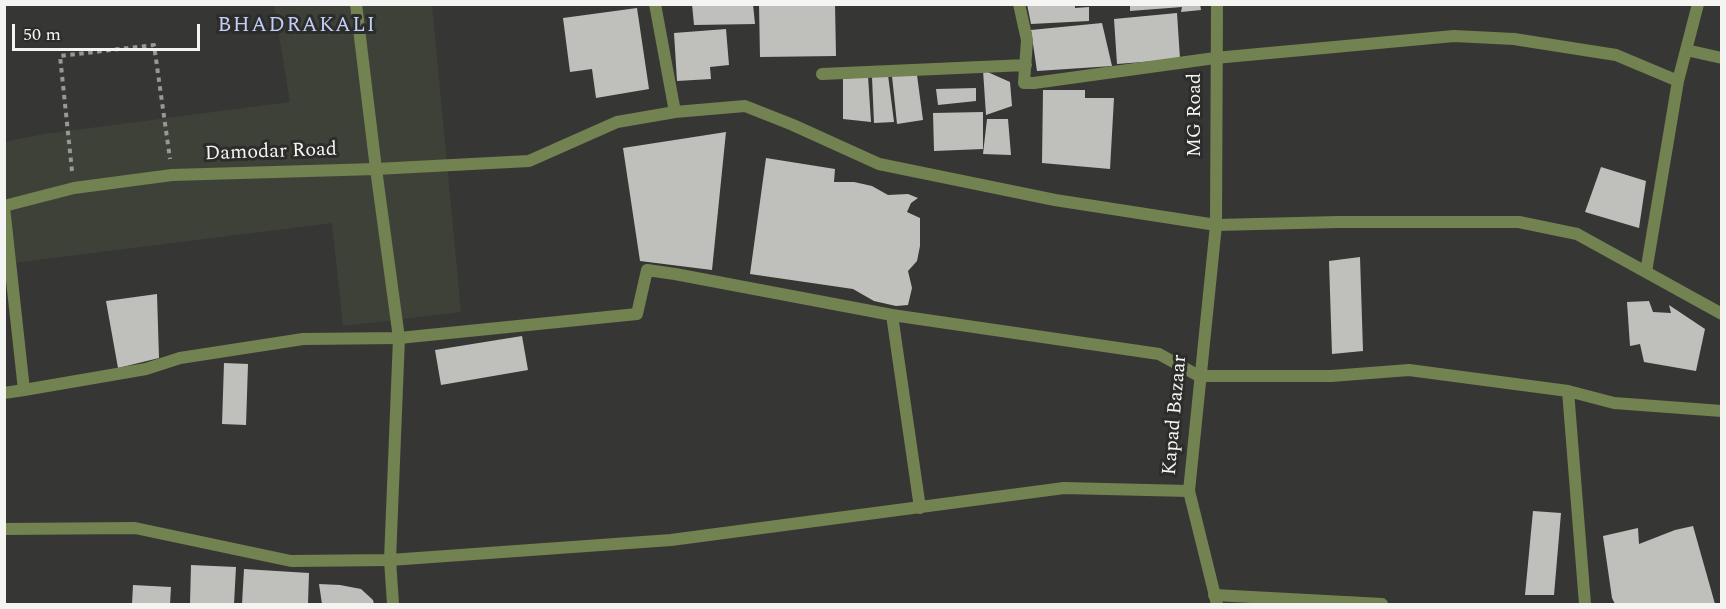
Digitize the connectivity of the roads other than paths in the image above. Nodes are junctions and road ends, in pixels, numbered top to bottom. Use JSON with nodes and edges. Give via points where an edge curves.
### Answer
{"nodes":[{"id":1,"x":356,"y":4,"type":"edge"},
{"id":2,"x":655,"y":4,"type":"edge"},
{"id":3,"x":1019,"y":4,"type":"edge"},
{"id":4,"x":1217,"y":4,"type":"edge"},
{"id":5,"x":1698,"y":4,"type":"edge"},
{"id":6,"x":1686,"y":50,"type":"junction"},
{"id":7,"x":1215,"y":58,"type":"junction"},
{"id":8,"x":1722,"y":58,"type":"edge"},
{"id":9,"x":1026,"y":65,"type":"junction"},
{"id":10,"x":822,"y":74,"type":"dead end"},
{"id":11,"x":1678,"y":81,"type":"junction"},
{"id":12,"x":675,"y":111,"type":"junction"},
{"id":13,"x":376,"y":169,"type":"junction"},
{"id":14,"x":4,"y":207,"type":"edge"},
{"id":15,"x":1216,"y":225,"type":"junction"},
{"id":16,"x":1646,"y":272,"type":"junction"},
{"id":17,"x":1722,"y":314,"type":"edge"},
{"id":18,"x":892,"y":315,"type":"junction"},
{"id":19,"x":399,"y":338,"type":"junction"},
{"id":20,"x":1199,"y":376,"type":"junction"},
{"id":21,"x":24,"y":390,"type":"junction"},
{"id":22,"x":1569,"y":391,"type":"junction"},
{"id":23,"x":4,"y":393,"type":"edge"},
{"id":24,"x":1722,"y":411,"type":"edge"},
{"id":25,"x":1189,"y":491,"type":"junction"},
{"id":26,"x":920,"y":507,"type":"junction"},
{"id":27,"x":4,"y":529,"type":"edge"},
{"id":28,"x":390,"y":560,"type":"junction"},
{"id":29,"x":1215,"y":600,"type":"edge"},
{"id":30,"x":393,"y":604,"type":"edge"},
{"id":31,"x":1382,"y":604,"type":"edge"},
{"id":32,"x":1585,"y":604,"type":"edge"}],
"edges":[{"from":1,"to":13,"type":"street"},
{"from":2,"to":12,"type":"street"},
{"from":3,"to":9,"type":"street","via":[[1027,40]]},
{"from":4,"to":7,"type":"street","name":"MG Road"},
{"from":5,"to":6,"type":"street"},
{"from":6,"to":8,"type":"street"},
{"from":6,"to":11,"type":"street"},
{"from":7,"to":9,"type":"street","via":[[1034,83],[1024,83]]},
{"from":7,"to":11,"type":"street","via":[[1454,36],[1514,39],[1616,55]]},
{"from":7,"to":15,"type":"street","name":"MG Road"},
{"from":9,"to":10,"type":"street"},
{"from":11,"to":16,"type":"street"},
{"from":12,"to":13,"type":"street","name":"Damodar Road","via":[[617,122],[529,161]]},
{"from":12,"to":15,"type":"street","name":"Damodar Road","via":[[745,106],[879,164],[1055,200]]},
{"from":13,"to":14,"type":"street","name":"Damodar Road","via":[[172,175],[74,188]]},
{"from":13,"to":19,"type":"street"},
{"from":14,"to":21,"type":"street"},
{"from":15,"to":16,"type":"street","name":"Damodar Road","via":[[1519,222],[1576,234]]},
{"from":15,"to":20,"type":"street","name":"Kapad Bazaar"},
{"from":16,"to":17,"type":"street","name":"Damodar Road"},
{"from":18,"to":19,"type":"street","via":[[647,270],[637,314]]},
{"from":18,"to":20,"type":"street","via":[[1159,354]]},
{"from":18,"to":26,"type":"street"},
{"from":19,"to":21,"type":"street","via":[[303,339],[180,358],[146,369]]},
{"from":19,"to":28,"type":"street"},
{"from":20,"to":22,"type":"street","via":[[1331,376],[1409,370]]},
{"from":20,"to":25,"type":"street","name":"Kapad Bazaar"},
{"from":21,"to":23,"type":"street"},
{"from":22,"to":24,"type":"street","via":[[1614,403]]},
{"from":22,"to":32,"type":"street"},
{"from":25,"to":26,"type":"street","via":[[1064,488]]},
{"from":25,"to":29,"type":"street","name":"Kapad Bazaar"},
{"from":26,"to":28,"type":"street","via":[[672,540]]},
{"from":27,"to":28,"type":"street","via":[[135,528],[291,561]]},
{"from":28,"to":30,"type":"street"},
{"from":29,"to":31,"type":"street"}]}
